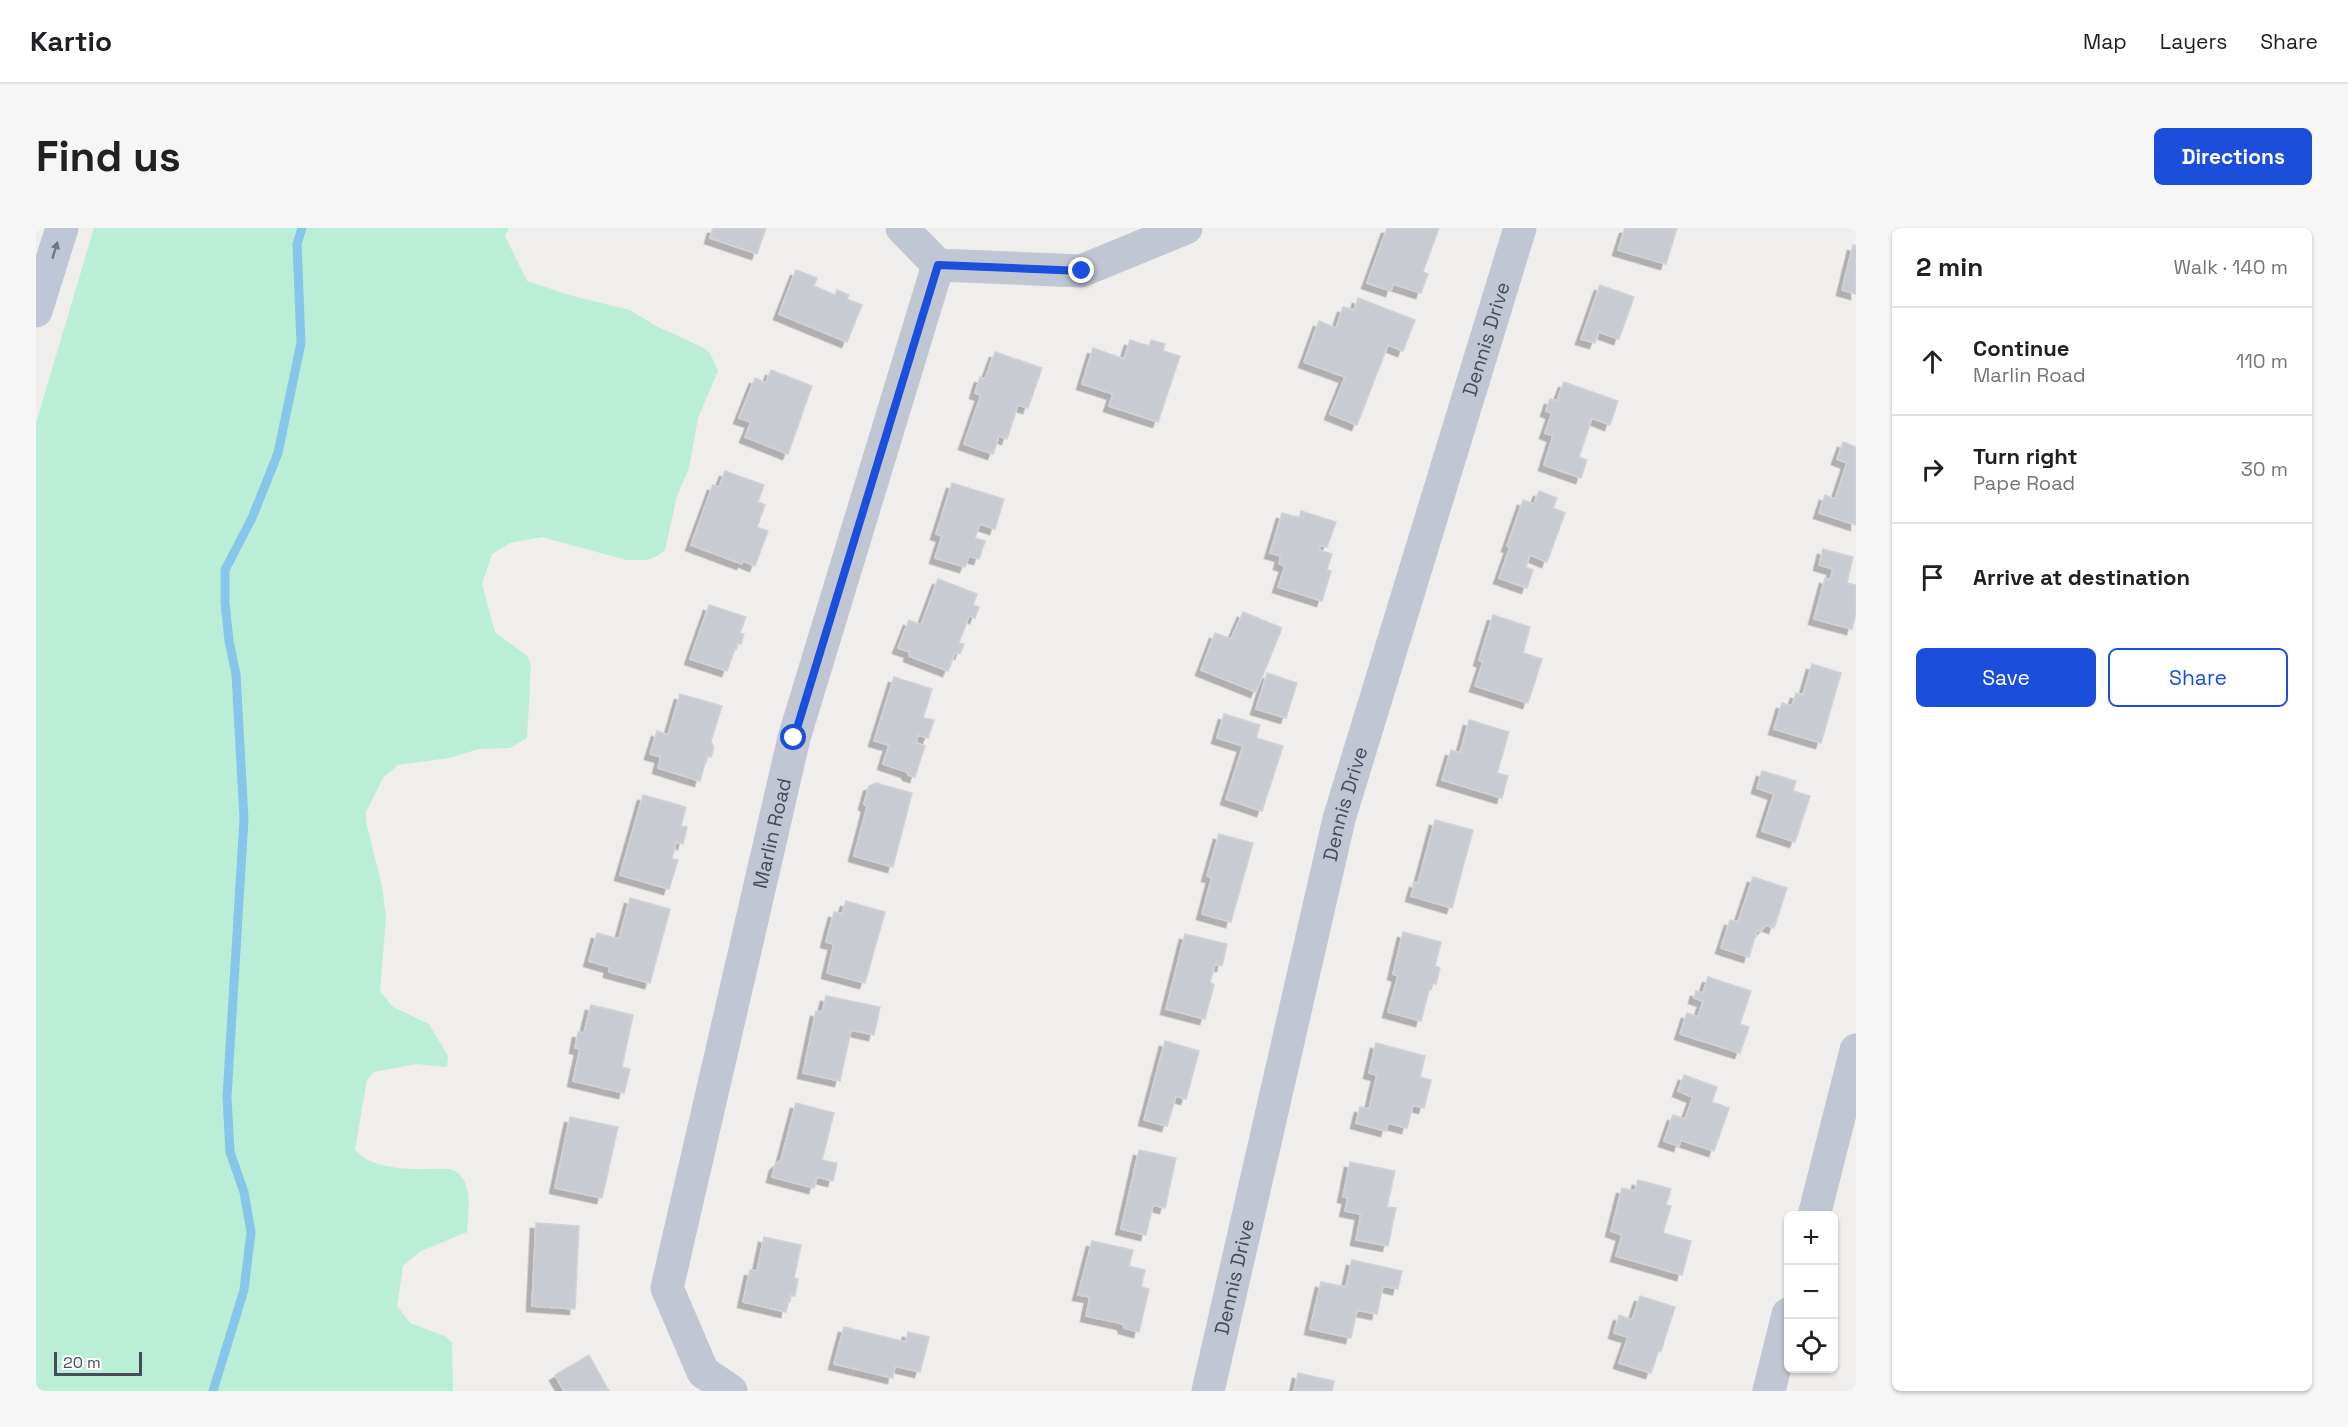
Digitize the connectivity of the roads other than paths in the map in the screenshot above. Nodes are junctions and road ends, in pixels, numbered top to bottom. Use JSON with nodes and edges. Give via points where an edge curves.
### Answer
{"nodes":[{"id":1,"x":62,"y":228,"type":"edge"},
{"id":2,"x":902,"y":228,"type":"edge"},
{"id":3,"x":1186,"y":228,"type":"edge"},
{"id":4,"x":1520,"y":228,"type":"edge"},
{"id":5,"x":938,"y":265,"type":"junction"},
{"id":6,"x":36,"y":311,"type":"edge"},
{"id":7,"x":1856,"y":1050,"type":"edge"},
{"id":8,"x":1815,"y":1211,"type":"edge"},
{"id":9,"x":1787,"y":1319,"type":"edge"},
{"id":10,"x":731,"y":1391,"type":"edge"},
{"id":11,"x":1208,"y":1391,"type":"edge"},
{"id":12,"x":1769,"y":1391,"type":"edge"}],
"edges":[{"from":6,"to":1,"type":"main road","one_way":true},
{"from":2,"to":5,"type":"street"},
{"from":3,"to":5,"type":"street","via":[[1082,271]]},
{"from":4,"to":11,"type":"street","name":"Dennis Drive","via":[[1339,819]]},
{"from":5,"to":10,"type":"street","name":"Marlin Road","via":[[794,738],[667,1288],[703,1372]]},
{"from":7,"to":8,"type":"street"},
{"from":9,"to":12,"type":"street"}]}
